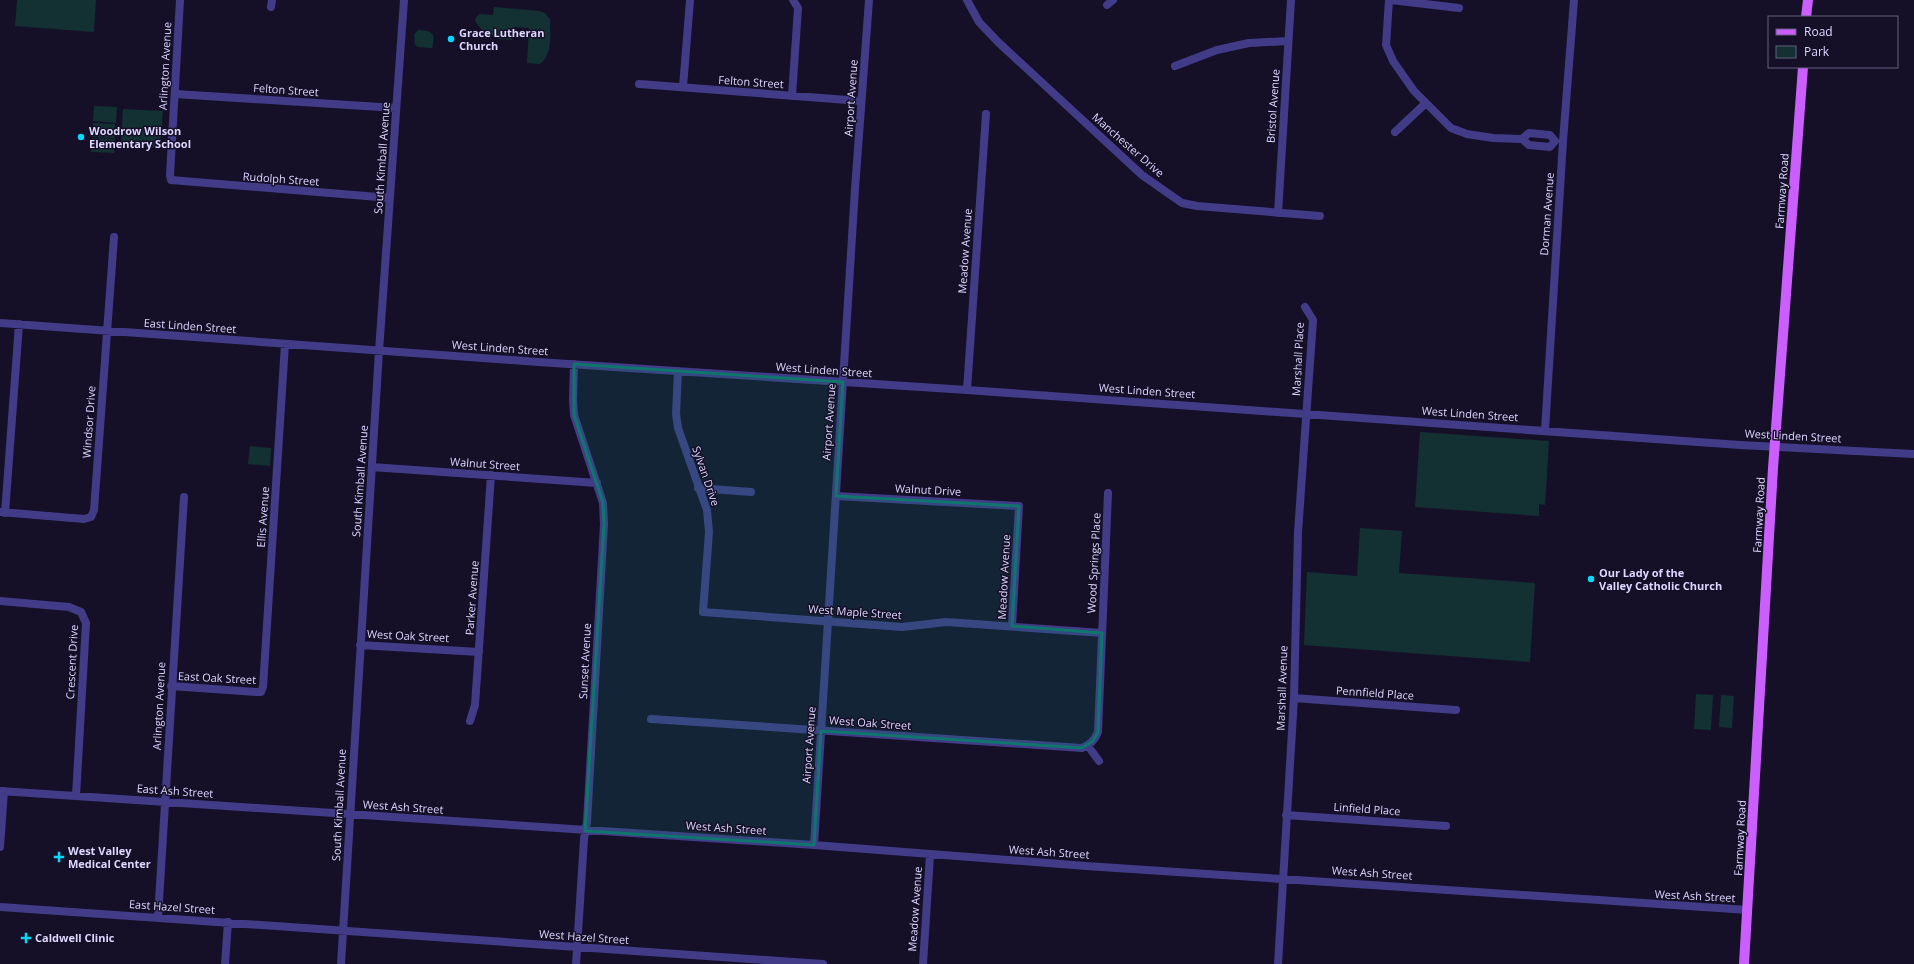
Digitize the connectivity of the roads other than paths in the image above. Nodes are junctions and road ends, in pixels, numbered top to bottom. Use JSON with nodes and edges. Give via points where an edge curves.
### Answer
{"nodes":[{"id":1,"x":180,"y":0,"type":"edge"},
{"id":2,"x":404,"y":0,"type":"edge"},
{"id":3,"x":690,"y":0,"type":"edge"},
{"id":4,"x":792,"y":0,"type":"edge"},
{"id":5,"x":869,"y":0,"type":"edge"},
{"id":6,"x":967,"y":0,"type":"edge"},
{"id":7,"x":1290,"y":0,"type":"edge"},
{"id":8,"x":1390,"y":0,"type":"edge"},
{"id":9,"x":1574,"y":0,"type":"edge"},
{"id":10,"x":1808,"y":0,"type":"edge"},
{"id":11,"x":1459,"y":8,"type":"dead end"},
{"id":12,"x":1806,"y":16,"type":"edge"},
{"id":13,"x":1288,"y":41,"type":"junction"},
{"id":14,"x":1175,"y":66,"type":"dead end"},
{"id":15,"x":1803,"y":68,"type":"edge"},
{"id":16,"x":639,"y":84,"type":"dead end"},
{"id":17,"x":683,"y":87,"type":"junction"},
{"id":18,"x":175,"y":94,"type":"junction"},
{"id":19,"x":792,"y":96,"type":"junction"},
{"id":20,"x":861,"y":101,"type":"junction"},
{"id":21,"x":1426,"y":103,"type":"junction"},
{"id":22,"x":396,"y":108,"type":"junction"},
{"id":23,"x":986,"y":114,"type":"dead end"},
{"id":24,"x":1395,"y":132,"type":"dead end"},
{"id":25,"x":1522,"y":139,"type":"junction"},
{"id":26,"x":1559,"y":141,"type":"junction"},
{"id":27,"x":171,"y":180,"type":"joint"},
{"id":28,"x":390,"y":198,"type":"junction"},
{"id":29,"x":1278,"y":213,"type":"junction"},
{"id":30,"x":1320,"y":216,"type":"dead end"},
{"id":31,"x":114,"y":237,"type":"dead end"},
{"id":32,"x":1305,"y":307,"type":"dead end"},
{"id":33,"x":0,"y":323,"type":"edge"},
{"id":34,"x":19,"y":324,"type":"junction"},
{"id":35,"x":107,"y":331,"type":"junction"},
{"id":36,"x":285,"y":344,"type":"junction"},
{"id":37,"x":378,"y":351,"type":"junction"},
{"id":38,"x":574,"y":364,"type":"junction"},
{"id":39,"x":678,"y":372,"type":"junction"},
{"id":40,"x":843,"y":382,"type":"junction"},
{"id":41,"x":967,"y":390,"type":"junction"},
{"id":42,"x":1306,"y":414,"type":"junction"},
{"id":43,"x":1545,"y":430,"type":"junction"},
{"id":44,"x":1775,"y":447,"type":"junction"},
{"id":45,"x":1914,"y":454,"type":"edge"},
{"id":46,"x":372,"y":467,"type":"junction"},
{"id":47,"x":491,"y":475,"type":"junction"},
{"id":48,"x":597,"y":483,"type":"junction"},
{"id":49,"x":698,"y":488,"type":"junction"},
{"id":50,"x":751,"y":492,"type":"dead end"},
{"id":51,"x":1108,"y":494,"type":"dead end"},
{"id":52,"x":836,"y":496,"type":"junction"},
{"id":53,"x":184,"y":497,"type":"dead end"},
{"id":54,"x":1019,"y":506,"type":"joint"},
{"id":55,"x":3,"y":513,"type":"edge"},
{"id":56,"x":0,"y":601,"type":"edge"},
{"id":57,"x":703,"y":612,"type":"joint"},
{"id":58,"x":828,"y":621,"type":"junction"},
{"id":59,"x":1012,"y":626,"type":"junction"},
{"id":60,"x":1102,"y":633,"type":"junction"},
{"id":61,"x":360,"y":645,"type":"junction"},
{"id":62,"x":479,"y":652,"type":"junction"},
{"id":63,"x":171,"y":686,"type":"junction"},
{"id":64,"x":261,"y":692,"type":"joint"},
{"id":65,"x":1294,"y":698,"type":"junction"},
{"id":66,"x":1456,"y":710,"type":"dead end"},
{"id":67,"x":651,"y":719,"type":"dead end"},
{"id":68,"x":470,"y":721,"type":"dead end"},
{"id":69,"x":821,"y":731,"type":"junction"},
{"id":70,"x":1088,"y":746,"type":"junction"},
{"id":71,"x":1099,"y":761,"type":"dead end"},
{"id":72,"x":2,"y":791,"type":"edge"},
{"id":73,"x":76,"y":796,"type":"junction"},
{"id":74,"x":165,"y":802,"type":"junction"},
{"id":75,"x":349,"y":814,"type":"junction"},
{"id":76,"x":1286,"y":815,"type":"junction"},
{"id":77,"x":1446,"y":826,"type":"dead end"},
{"id":78,"x":585,"y":830,"type":"junction"},
{"id":79,"x":814,"y":845,"type":"junction"},
{"id":80,"x":0,"y":847,"type":"edge"},
{"id":81,"x":930,"y":855,"type":"junction"},
{"id":82,"x":1283,"y":878,"type":"junction"},
{"id":83,"x":0,"y":907,"type":"edge"},
{"id":84,"x":1748,"y":910,"type":"junction"},
{"id":85,"x":158,"y":917,"type":"junction"},
{"id":86,"x":228,"y":922,"type":"junction"},
{"id":87,"x":342,"y":931,"type":"junction"},
{"id":88,"x":577,"y":947,"type":"junction"},
{"id":89,"x":225,"y":964,"type":"edge"},
{"id":90,"x":340,"y":964,"type":"edge"},
{"id":91,"x":576,"y":964,"type":"edge"},
{"id":92,"x":823,"y":964,"type":"edge"},
{"id":93,"x":923,"y":964,"type":"edge"},
{"id":94,"x":1278,"y":964,"type":"edge"},
{"id":95,"x":1744,"y":964,"type":"edge"}],
"edges":[{"from":1,"to":18,"type":"street","name":"Arlington Avenue"},
{"from":2,"to":22,"type":"street","name":"South Kimball Avenue"},
{"from":3,"to":17,"type":"street"},
{"from":4,"to":19,"type":"street","via":[[798,8]]},
{"from":5,"to":20,"type":"street","name":"Airport Avenue"},
{"from":6,"to":29,"type":"street","name":"Manchester Drive","via":[[979,22],[1045,86],[1142,175],[1182,203]]},
{"from":7,"to":13,"type":"street","name":"Bristol Avenue"},
{"from":8,"to":11,"type":"street"},
{"from":8,"to":21,"type":"street","via":[[1386,45],[1393,61],[1414,91]]},
{"from":9,"to":26,"type":"street","name":"Dorman Avenue"},
{"from":10,"to":12,"type":"main road"},
{"from":13,"to":14,"type":"street","via":[[1249,43],[1217,50]]},
{"from":13,"to":29,"type":"street","name":"Bristol Avenue"},
{"from":15,"to":44,"type":"main road","name":"Farmway Road"},
{"from":16,"to":17,"type":"street","name":"Felton Street"},
{"from":17,"to":19,"type":"street","name":"Felton Street"},
{"from":18,"to":22,"type":"street","name":"Felton Street"},
{"from":18,"to":27,"type":"street","name":"Arlington Avenue"},
{"from":19,"to":20,"type":"street","name":"Felton Street"},
{"from":20,"to":40,"type":"street","name":"Airport Avenue"},
{"from":21,"to":24,"type":"street"},
{"from":21,"to":25,"type":"street","via":[[1451,128],[1467,134]]},
{"from":22,"to":28,"type":"street","name":"South Kimball Avenue"},
{"from":23,"to":41,"type":"street","name":"Meadow Avenue"},
{"from":25,"to":26,"type":"street","via":[[1529,134],[1543,134]]},
{"from":25,"to":26,"type":"street","via":[[1529,145],[1550,147]]},
{"from":26,"to":43,"type":"street","name":"Dorman Avenue"},
{"from":27,"to":28,"type":"street","name":"Rudolph Street"},
{"from":28,"to":37,"type":"street","name":"South Kimball Avenue"},
{"from":29,"to":30,"type":"street","name":"Manchester Drive"},
{"from":31,"to":35,"type":"street","name":"Windsor Drive"},
{"from":32,"to":42,"type":"street","name":"Marshall Place","via":[[1313,320]]},
{"from":33,"to":34,"type":"street","name":"East Linden Street"},
{"from":34,"to":35,"type":"street","name":"East Linden Street"},
{"from":34,"to":55,"type":"street"},
{"from":35,"to":36,"type":"street","name":"East Linden Street"},
{"from":35,"to":55,"type":"street","name":"Windsor Drive","via":[[94,510],[91,517],[84,519]]},
{"from":36,"to":37,"type":"street","name":"East Linden Street"},
{"from":36,"to":64,"type":"street","name":"Ellis Avenue"},
{"from":37,"to":38,"type":"street","name":"West Linden Street"},
{"from":37,"to":46,"type":"street","name":"South Kimball Avenue"},
{"from":38,"to":39,"type":"street","name":"West Linden Street"},
{"from":38,"to":48,"type":"street","name":"Sunset Avenue","via":[[574,415]]},
{"from":39,"to":40,"type":"street","name":"West Linden Street"},
{"from":39,"to":49,"type":"street","name":"Sylvan Drive","via":[[678,428]]},
{"from":40,"to":41,"type":"street","name":"West Linden Street"},
{"from":40,"to":52,"type":"street","name":"Airport Avenue"},
{"from":41,"to":42,"type":"street","name":"West Linden Street"},
{"from":42,"to":43,"type":"street","name":"West Linden Street"},
{"from":42,"to":65,"type":"street","name":"Marshall Avenue","via":[[1298,532]]},
{"from":43,"to":44,"type":"street","name":"West Linden Street"},
{"from":44,"to":45,"type":"street","name":"West Linden Street"},
{"from":44,"to":84,"type":"main road","name":"Farmway Road"},
{"from":46,"to":47,"type":"street","name":"Walnut Street"},
{"from":46,"to":61,"type":"street","name":"South Kimball Avenue"},
{"from":47,"to":48,"type":"street","name":"Walnut Street"},
{"from":47,"to":62,"type":"street","name":"Parker Avenue"},
{"from":48,"to":78,"type":"street","name":"Sunset Avenue","via":[[603,503],[604,524]]},
{"from":49,"to":50,"type":"street"},
{"from":49,"to":57,"type":"street","name":"Sylvan Drive","via":[[707,510],[709,532]]},
{"from":51,"to":60,"type":"street","name":"Wood Springs Place"},
{"from":52,"to":54,"type":"street","name":"Walnut Drive"},
{"from":52,"to":58,"type":"street","name":"Airport Avenue"},
{"from":53,"to":63,"type":"street","name":"Arlington Avenue"},
{"from":54,"to":59,"type":"street","name":"Meadow Avenue"},
{"from":56,"to":73,"type":"street","name":"Crescent Drive","via":[[69,607],[81,612],[86,624]]},
{"from":57,"to":58,"type":"street","name":"West Maple Street"},
{"from":58,"to":59,"type":"street","name":"West Maple Street","via":[[902,627],[946,622]]},
{"from":58,"to":69,"type":"street","name":"Airport Avenue"},
{"from":59,"to":60,"type":"street","name":"West Maple Street"},
{"from":60,"to":70,"type":"street","name":"Wood Springs Place","via":[[1098,732]]},
{"from":61,"to":62,"type":"street","name":"West Oak Street"},
{"from":61,"to":75,"type":"street","name":"South Kimball Avenue"},
{"from":62,"to":68,"type":"street","name":"Parker Avenue","via":[[475,705]]},
{"from":63,"to":64,"type":"street","name":"East Oak Street"},
{"from":63,"to":74,"type":"street","name":"Arlington Avenue"},
{"from":65,"to":66,"type":"street","name":"Pennfield Place"},
{"from":65,"to":76,"type":"street","name":"Marshall Avenue"},
{"from":67,"to":69,"type":"street","name":"West Oak Street"},
{"from":69,"to":70,"type":"street","name":"West Oak Street","via":[[1082,748]]},
{"from":69,"to":79,"type":"street","name":"Airport Avenue"},
{"from":70,"to":71,"type":"street"},
{"from":72,"to":73,"type":"street","name":"East Ash Street"},
{"from":72,"to":80,"type":"street"},
{"from":73,"to":74,"type":"street","name":"East Ash Street"},
{"from":74,"to":75,"type":"street","name":"East Ash Street"},
{"from":74,"to":85,"type":"street","name":"Arlington Avenue"},
{"from":75,"to":78,"type":"street","name":"West Ash Street"},
{"from":75,"to":87,"type":"street","name":"South Kimball Avenue"},
{"from":76,"to":77,"type":"street","name":"Linfield Place"},
{"from":76,"to":82,"type":"street","name":"Marshall Avenue"},
{"from":78,"to":79,"type":"street","name":"West Ash Street"},
{"from":78,"to":88,"type":"street","name":"Sunset Avenue"},
{"from":79,"to":81,"type":"street","name":"West Ash Street"},
{"from":81,"to":82,"type":"street","name":"West Ash Street"},
{"from":81,"to":93,"type":"street","name":"Meadow Avenue"},
{"from":82,"to":84,"type":"street","name":"West Ash Street"},
{"from":82,"to":94,"type":"street","name":"Marshall Avenue"},
{"from":83,"to":85,"type":"street","name":"East Hazel Street"},
{"from":84,"to":95,"type":"main road","name":"Farmway Road"},
{"from":85,"to":86,"type":"street","name":"East Hazel Street"},
{"from":86,"to":87,"type":"street","name":"East Hazel Street"},
{"from":86,"to":89,"type":"street"},
{"from":87,"to":88,"type":"street","name":"West Hazel Street"},
{"from":87,"to":90,"type":"street","name":"South Kimball Avenue"},
{"from":88,"to":91,"type":"street","name":"Sunset Avenue"},
{"from":88,"to":92,"type":"street","name":"West Hazel Street"}]}
